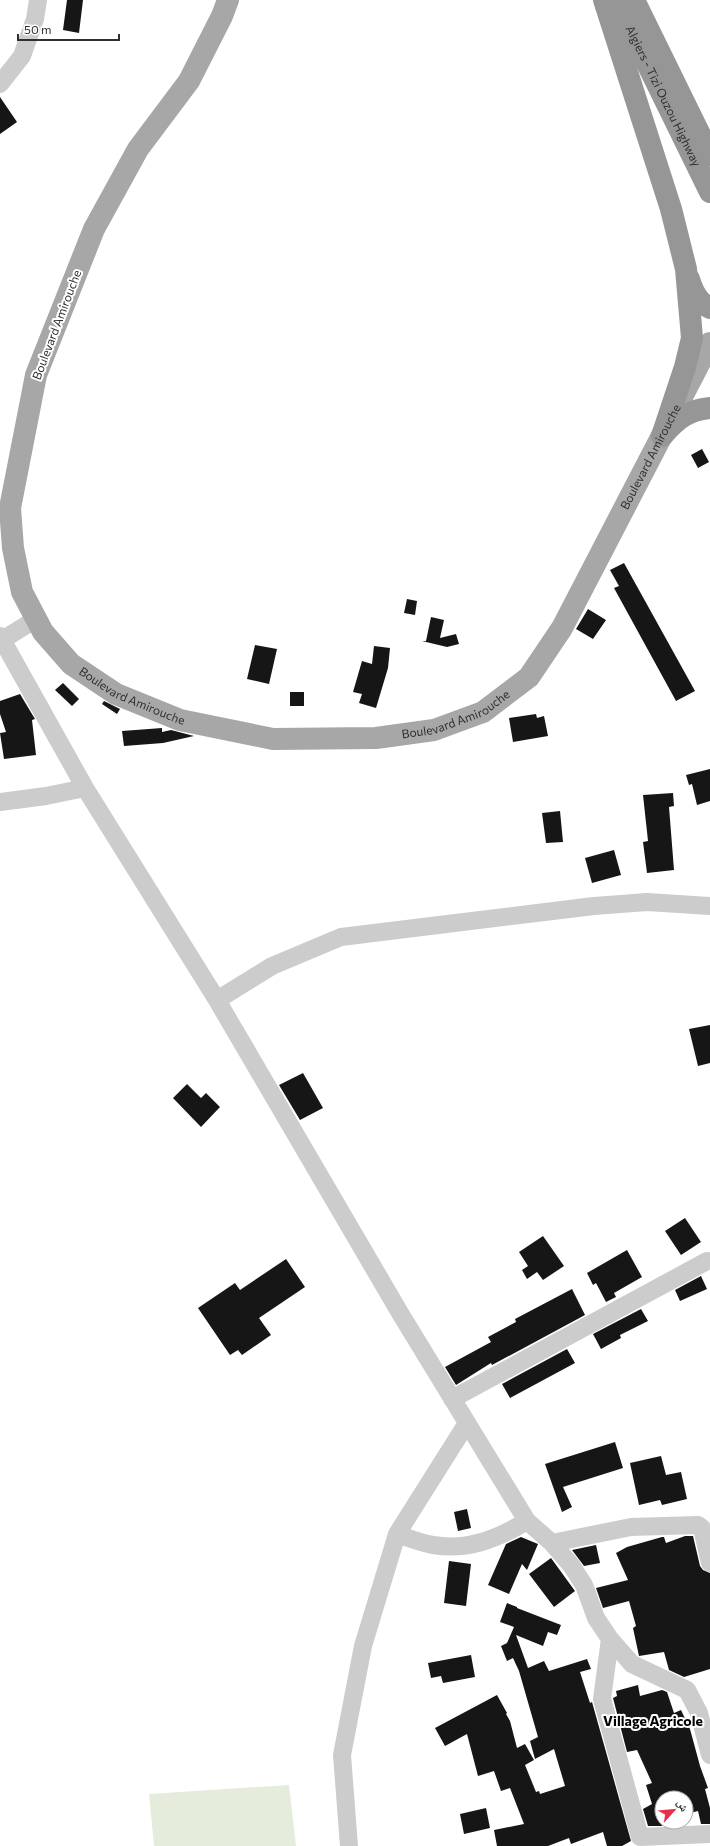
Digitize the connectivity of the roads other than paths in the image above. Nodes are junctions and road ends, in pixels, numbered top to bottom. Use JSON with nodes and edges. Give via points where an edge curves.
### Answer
{"nodes":[{"id":1,"x":38,"y":0,"type":"edge"},
{"id":2,"x":228,"y":0,"type":"edge"},
{"id":3,"x":604,"y":0,"type":"edge"},
{"id":4,"x":616,"y":0,"type":"edge"},
{"id":5,"x":634,"y":0,"type":"edge"},
{"id":6,"x":0,"y":84,"type":"edge"},
{"id":7,"x":710,"y":155,"type":"edge"},
{"id":8,"x":710,"y":192,"type":"edge"},
{"id":9,"x":686,"y":269,"type":"junction"},
{"id":10,"x":710,"y":308,"type":"edge"},
{"id":11,"x":710,"y":343,"type":"edge"},
{"id":12,"x":710,"y":408,"type":"edge"},
{"id":13,"x":658,"y":443,"type":"junction"},
{"id":14,"x":36,"y":619,"type":"junction"},
{"id":15,"x":1,"y":638,"type":"edge"},
{"id":16,"x":85,"y":788,"type":"junction"},
{"id":17,"x":0,"y":802,"type":"edge"},
{"id":18,"x":710,"y":906,"type":"edge"},
{"id":19,"x":217,"y":1000,"type":"junction"},
{"id":20,"x":707,"y":1261,"type":"dead end"},
{"id":21,"x":452,"y":1399,"type":"junction"},
{"id":22,"x":467,"y":1423,"type":"junction"},
{"id":23,"x":527,"y":1521,"type":"junction"},
{"id":24,"x":397,"y":1534,"type":"junction"},
{"id":25,"x":552,"y":1543,"type":"junction"},
{"id":26,"x":710,"y":1563,"type":"edge"},
{"id":27,"x":610,"y":1639,"type":"junction"},
{"id":28,"x":704,"y":1709,"type":"edge"},
{"id":29,"x":710,"y":1755,"type":"edge"},
{"id":30,"x":710,"y":1834,"type":"edge"},
{"id":31,"x":349,"y":1846,"type":"edge"}],
"edges":[{"from":1,"to":6,"type":"street","via":[[35,18],[22,56]]},
{"from":2,"to":14,"type":"main road","name":"Boulevard Amirouche","via":[[189,81],[138,149],[94,229],[36,375],[10,508],[13,548],[22,592]]},
{"from":3,"to":9,"type":"highway","via":[[671,209]]},
{"from":4,"to":8,"type":"highway","name":"Algiers - Tizi Ouzou Highway"},
{"from":5,"to":7,"type":"highway","name":"Algiers - Tizi Ouzou Highway"},
{"from":9,"to":10,"type":"highway","via":[[693,291],[702,304]]},
{"from":9,"to":13,"type":"highway","via":[[692,338],[685,367]]},
{"from":11,"to":13,"type":"main road","name":"Boulevard Amirouche"},
{"from":12,"to":13,"type":"highway","via":[[695,410],[674,422]]},
{"from":13,"to":14,"type":"main road","name":"Boulevard Amirouche","via":[[562,628],[529,677],[483,712],[434,730],[376,738],[272,739],[180,720],[116,694],[71,664],[42,632]]},
{"from":14,"to":15,"type":"street"},
{"from":15,"to":16,"type":"street"},
{"from":16,"to":17,"type":"street"},
{"from":16,"to":19,"type":"street"},
{"from":18,"to":19,"type":"street","via":[[647,902],[594,906],[342,937],[272,966]]},
{"from":19,"to":21,"type":"street"},
{"from":20,"to":21,"type":"street"},
{"from":21,"to":22,"type":"street"},
{"from":22,"to":23,"type":"street"},
{"from":22,"to":24,"type":"street"},
{"from":23,"to":24,"type":"street","via":[[496,1538],[462,1547],[432,1545]]},
{"from":23,"to":25,"type":"street"},
{"from":24,"to":31,"type":"street","via":[[363,1646],[342,1755]]},
{"from":25,"to":26,"type":"street","via":[[631,1528],[694,1525],[702,1528]]},
{"from":25,"to":27,"type":"street","via":[[584,1585],[596,1618]]},
{"from":27,"to":28,"type":"street","via":[[632,1664],[687,1690]]},
{"from":27,"to":30,"type":"street","via":[[602,1699],[640,1837]]},
{"from":28,"to":29,"type":"street"}]}
